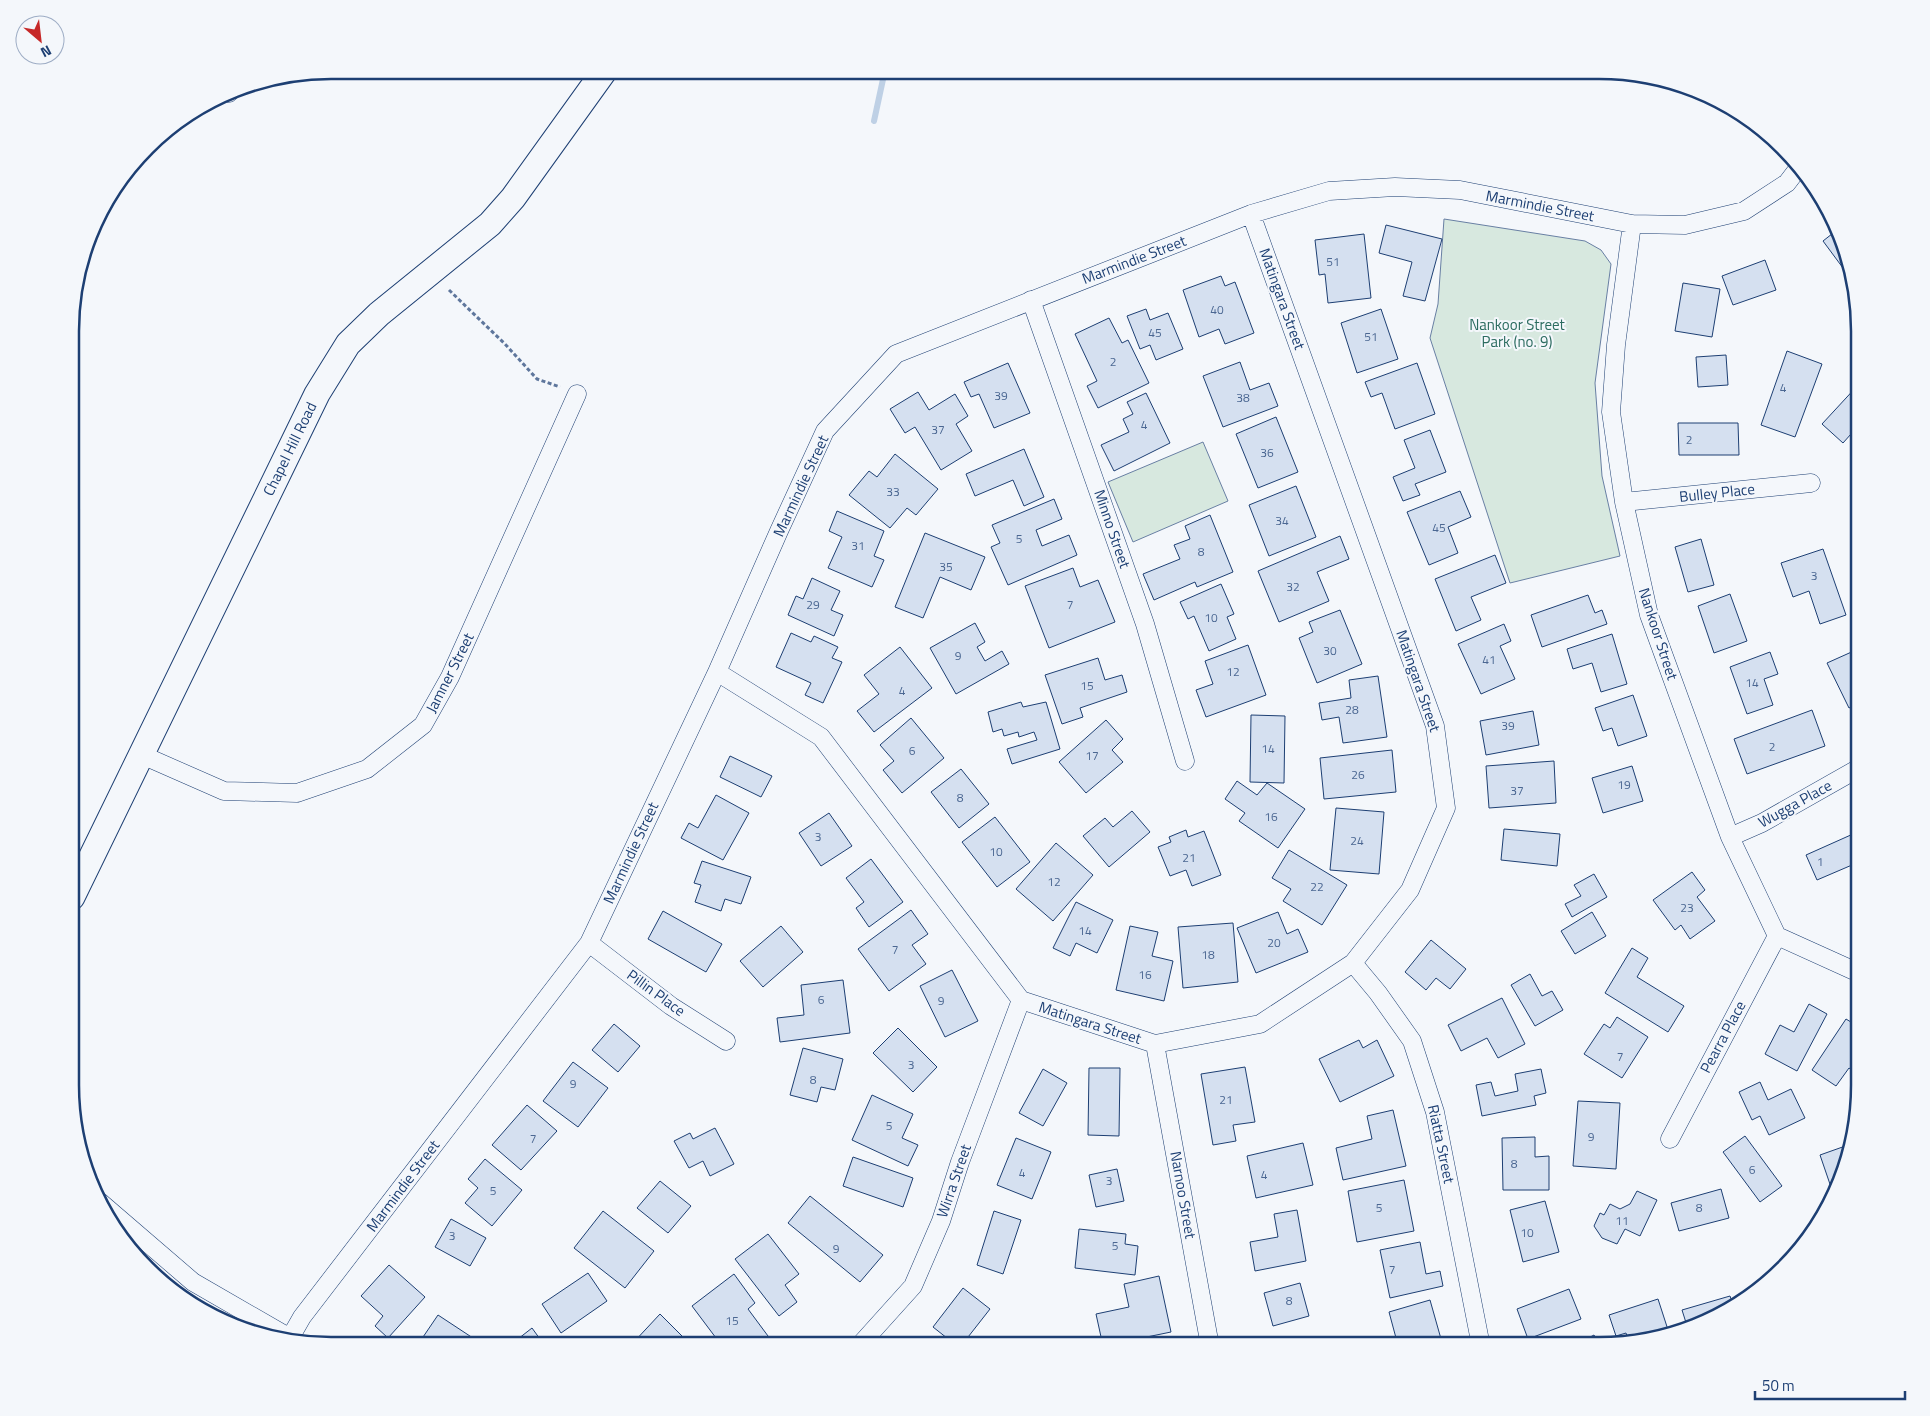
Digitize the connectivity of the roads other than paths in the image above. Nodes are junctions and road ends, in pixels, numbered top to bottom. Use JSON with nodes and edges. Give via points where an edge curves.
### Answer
{"nodes":[{"id":1,"x":599,"y":79,"type":"edge"},
{"id":2,"x":1795,"y":172,"type":"edge"},
{"id":3,"x":1251,"y":214,"type":"junction"},
{"id":4,"x":1632,"y":224,"type":"junction"},
{"id":5,"x":1031,"y":300,"type":"junction"},
{"id":6,"x":578,"y":394,"type":"road end"},
{"id":7,"x":1810,"y":484,"type":"dead end"},
{"id":8,"x":1624,"y":502,"type":"junction"},
{"id":9,"x":717,"y":672,"type":"junction"},
{"id":10,"x":142,"y":755,"type":"junction"},
{"id":11,"x":1185,"y":761,"type":"dead end"},
{"id":12,"x":1851,"y":773,"type":"edge"},
{"id":13,"x":1730,"y":837,"type":"junction"},
{"id":14,"x":79,"y":883,"type":"edge"},
{"id":15,"x":1777,"y":936,"type":"junction"},
{"id":16,"x":589,"y":943,"type":"junction"},
{"id":17,"x":1353,"y":963,"type":"junction"},
{"id":18,"x":1851,"y":969,"type":"edge"},
{"id":19,"x":1021,"y":1000,"type":"junction"},
{"id":20,"x":726,"y":1041,"type":"dead end"},
{"id":21,"x":1155,"y":1044,"type":"junction"},
{"id":22,"x":1670,"y":1138,"type":"dead end"},
{"id":23,"x":114,"y":1214,"type":"edge"},
{"id":24,"x":278,"y":1332,"type":"edge"},
{"id":25,"x":295,"y":1334,"type":"edge"},
{"id":26,"x":867,"y":1337,"type":"edge"},
{"id":27,"x":1208,"y":1337,"type":"edge"},
{"id":28,"x":1479,"y":1337,"type":"edge"}],
"edges":[{"from":1,"to":10,"type":"main road","name":"Chapel Hill Road","via":[[513,198],[490,224],[379,314],[348,344],[317,394]]},
{"from":2,"to":4,"type":"street","name":"Marmindie Street","via":[[1787,183],[1744,211],[1685,225]]},
{"from":3,"to":4,"type":"street","name":"Marmindie Street","via":[[1329,191],[1395,187],[1460,190]]},
{"from":3,"to":5,"type":"street","name":"Marmindie Street"},
{"from":3,"to":17,"type":"street","name":"Matingara Street","via":[[1432,716],[1446,808],[1410,890]]},
{"from":4,"to":8,"type":"street","name":"Nankoor Street","via":[[1610,412]]},
{"from":5,"to":9,"type":"street","name":"Marmindie Street","via":[[896,354],[825,431]]},
{"from":5,"to":11,"type":"street","name":"Minno Street","via":[[1145,624]]},
{"from":6,"to":10,"type":"street","name":"Jamner Street","via":[[450,677],[423,725],[367,769],[297,793],[224,791]]},
{"from":7,"to":8,"type":"street","name":"Bulley Place"},
{"from":8,"to":13,"type":"street","name":"Nankoor Street","via":[[1650,615]]},
{"from":9,"to":16,"type":"street","name":"Marmindie Street"},
{"from":9,"to":19,"type":"street","name":"Matingara Street","via":[[821,737]]},
{"from":10,"to":14,"type":"main road","name":"Chapel Hill Road"},
{"from":12,"to":13,"type":"street","name":"Wugga Place","via":[[1762,823]]},
{"from":13,"to":15,"type":"street","name":"Nankoor Street"},
{"from":15,"to":18,"type":"street"},
{"from":15,"to":22,"type":"street","name":"Pearra Place"},
{"from":16,"to":20,"type":"street","name":"Pillin Place","via":[[671,1006]]},
{"from":16,"to":25,"type":"street","name":"Marmindie Street","via":[[302,1317]]},
{"from":17,"to":21,"type":"street","name":"Matingara Street","via":[[1260,1024]]},
{"from":17,"to":28,"type":"street","name":"Riatta Street","via":[[1412,1041],[1435,1112]]},
{"from":19,"to":21,"type":"street","name":"Matingara Street"},
{"from":19,"to":26,"type":"street","name":"Wirra Street","via":[[941,1221],[914,1286]]},
{"from":21,"to":27,"type":"street","name":"Narnoo Street"},
{"from":23,"to":24,"type":"street","via":[[193,1282]]}]}
